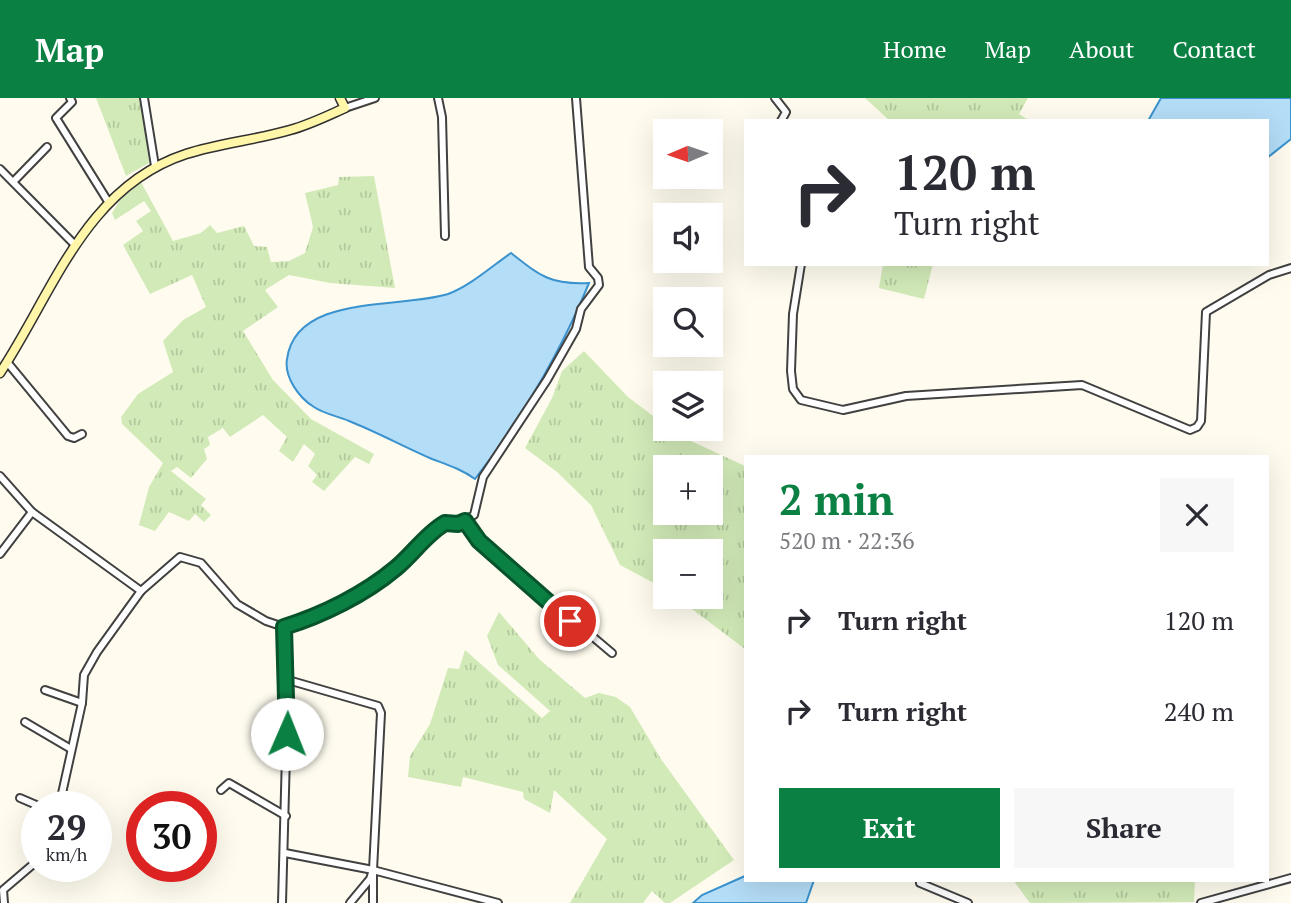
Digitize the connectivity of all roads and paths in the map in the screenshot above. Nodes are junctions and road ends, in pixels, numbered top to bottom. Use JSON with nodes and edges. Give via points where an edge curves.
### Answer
{"nodes":[{"id":1,"x":70,"y":98,"type":"edge"},
{"id":2,"x":144,"y":98,"type":"edge"},
{"id":3,"x":340,"y":98,"type":"edge"},
{"id":4,"x":375,"y":98,"type":"edge"},
{"id":5,"x":438,"y":98,"type":"edge"},
{"id":6,"x":576,"y":98,"type":"edge"},
{"id":7,"x":775,"y":98,"type":"edge"},
{"id":8,"x":345,"y":108,"type":"junction"},
{"id":9,"x":782,"y":119,"type":"edge"},
{"id":10,"x":47,"y":148,"type":"dead end"},
{"id":11,"x":155,"y":166,"type":"junction"},
{"id":12,"x":0,"y":169,"type":"edge"},
{"id":13,"x":13,"y":181,"type":"junction"},
{"id":14,"x":109,"y":203,"type":"junction"},
{"id":15,"x":445,"y":236,"type":"dead end"},
{"id":16,"x":74,"y":244,"type":"junction"},
{"id":17,"x":801,"y":266,"type":"edge"},
{"id":18,"x":1291,"y":268,"type":"edge"},
{"id":19,"x":7,"y":362,"type":"junction"},
{"id":20,"x":0,"y":373,"type":"edge"},
{"id":21,"x":82,"y":434,"type":"dead end"},
{"id":22,"x":0,"y":476,"type":"edge"},
{"id":23,"x":32,"y":512,"type":"junction"},
{"id":24,"x":465,"y":521,"type":"junction"},
{"id":25,"x":0,"y":554,"type":"edge"},
{"id":26,"x":141,"y":591,"type":"junction"},
{"id":27,"x":284,"y":627,"type":"junction"},
{"id":28,"x":612,"y":653,"type":"dead end"},
{"id":29,"x":288,"y":680,"type":"junction"},
{"id":30,"x":45,"y":691,"type":"dead end"},
{"id":31,"x":82,"y":703,"type":"junction"},
{"id":32,"x":25,"y":722,"type":"dead end"},
{"id":33,"x":71,"y":749,"type":"junction"},
{"id":34,"x":220,"y":790,"type":"dead end"},
{"id":35,"x":62,"y":791,"type":"edge"},
{"id":36,"x":286,"y":816,"type":"junction"},
{"id":37,"x":285,"y":853,"type":"junction"},
{"id":38,"x":373,"y":870,"type":"junction"},
{"id":39,"x":21,"y":874,"type":"edge"},
{"id":40,"x":1291,"y":878,"type":"edge"},
{"id":41,"x":920,"y":883,"type":"dead end"},
{"id":42,"x":1,"y":891,"type":"edge"},
{"id":43,"x":4,"y":903,"type":"edge"},
{"id":44,"x":282,"y":903,"type":"edge"},
{"id":45,"x":350,"y":903,"type":"edge"},
{"id":46,"x":373,"y":903,"type":"edge"},
{"id":47,"x":498,"y":903,"type":"edge"},
{"id":48,"x":968,"y":903,"type":"edge"},
{"id":49,"x":1201,"y":903,"type":"edge"}],
"edges":[{"from":1,"to":14,"type":"street","via":[[72,102],[57,118]]},
{"from":2,"to":11,"type":"street"},
{"from":3,"to":8,"type":"street"},
{"from":4,"to":8,"type":"street"},
{"from":5,"to":15,"type":"street"},
{"from":6,"to":24,"type":"street","via":[[589,267],[599,285],[581,309],[576,329],[547,380],[483,477],[474,515]]},
{"from":7,"to":9,"type":"street","via":[[786,112]]},
{"from":8,"to":11,"type":"street","via":[[293,130],[221,144]]},
{"from":10,"to":13,"type":"street"},
{"from":11,"to":14,"type":"street","via":[[124,186]]},
{"from":12,"to":13,"type":"street"},
{"from":13,"to":16,"type":"street"},
{"from":14,"to":16,"type":"street"},
{"from":16,"to":19,"type":"street"},
{"from":17,"to":18,"type":"street","via":[[791,370],[793,389],[801,400],[843,410],[905,396],[1082,385],[1190,430],[1201,421],[1206,312],[1269,275]]},
{"from":19,"to":20,"type":"street"},
{"from":19,"to":21,"type":"street","via":[[68,436]]},
{"from":22,"to":23,"type":"street"},
{"from":23,"to":25,"type":"street"},
{"from":23,"to":26,"type":"street"},
{"from":24,"to":27,"type":"street","via":[[439,527],[396,569],[352,597]]},
{"from":24,"to":28,"type":"street","via":[[479,541]]},
{"from":26,"to":27,"type":"street","via":[[180,557],[201,563],[237,604]]},
{"from":26,"to":31,"type":"street","via":[[84,675]]},
{"from":27,"to":29,"type":"street"},
{"from":29,"to":36,"type":"street"},
{"from":29,"to":38,"type":"street","via":[[378,706],[381,746]]},
{"from":30,"to":31,"type":"street"},
{"from":31,"to":33,"type":"street"},
{"from":32,"to":33,"type":"street"},
{"from":33,"to":35,"type":"street"},
{"from":34,"to":36,"type":"street","via":[[229,783]]},
{"from":36,"to":37,"type":"street"},
{"from":37,"to":38,"type":"street"},
{"from":37,"to":44,"type":"street"},
{"from":38,"to":45,"type":"street"},
{"from":38,"to":46,"type":"street"},
{"from":38,"to":47,"type":"street"},
{"from":39,"to":42,"type":"street"},
{"from":40,"to":49,"type":"street"},
{"from":41,"to":48,"type":"street"},
{"from":42,"to":43,"type":"street"}]}
